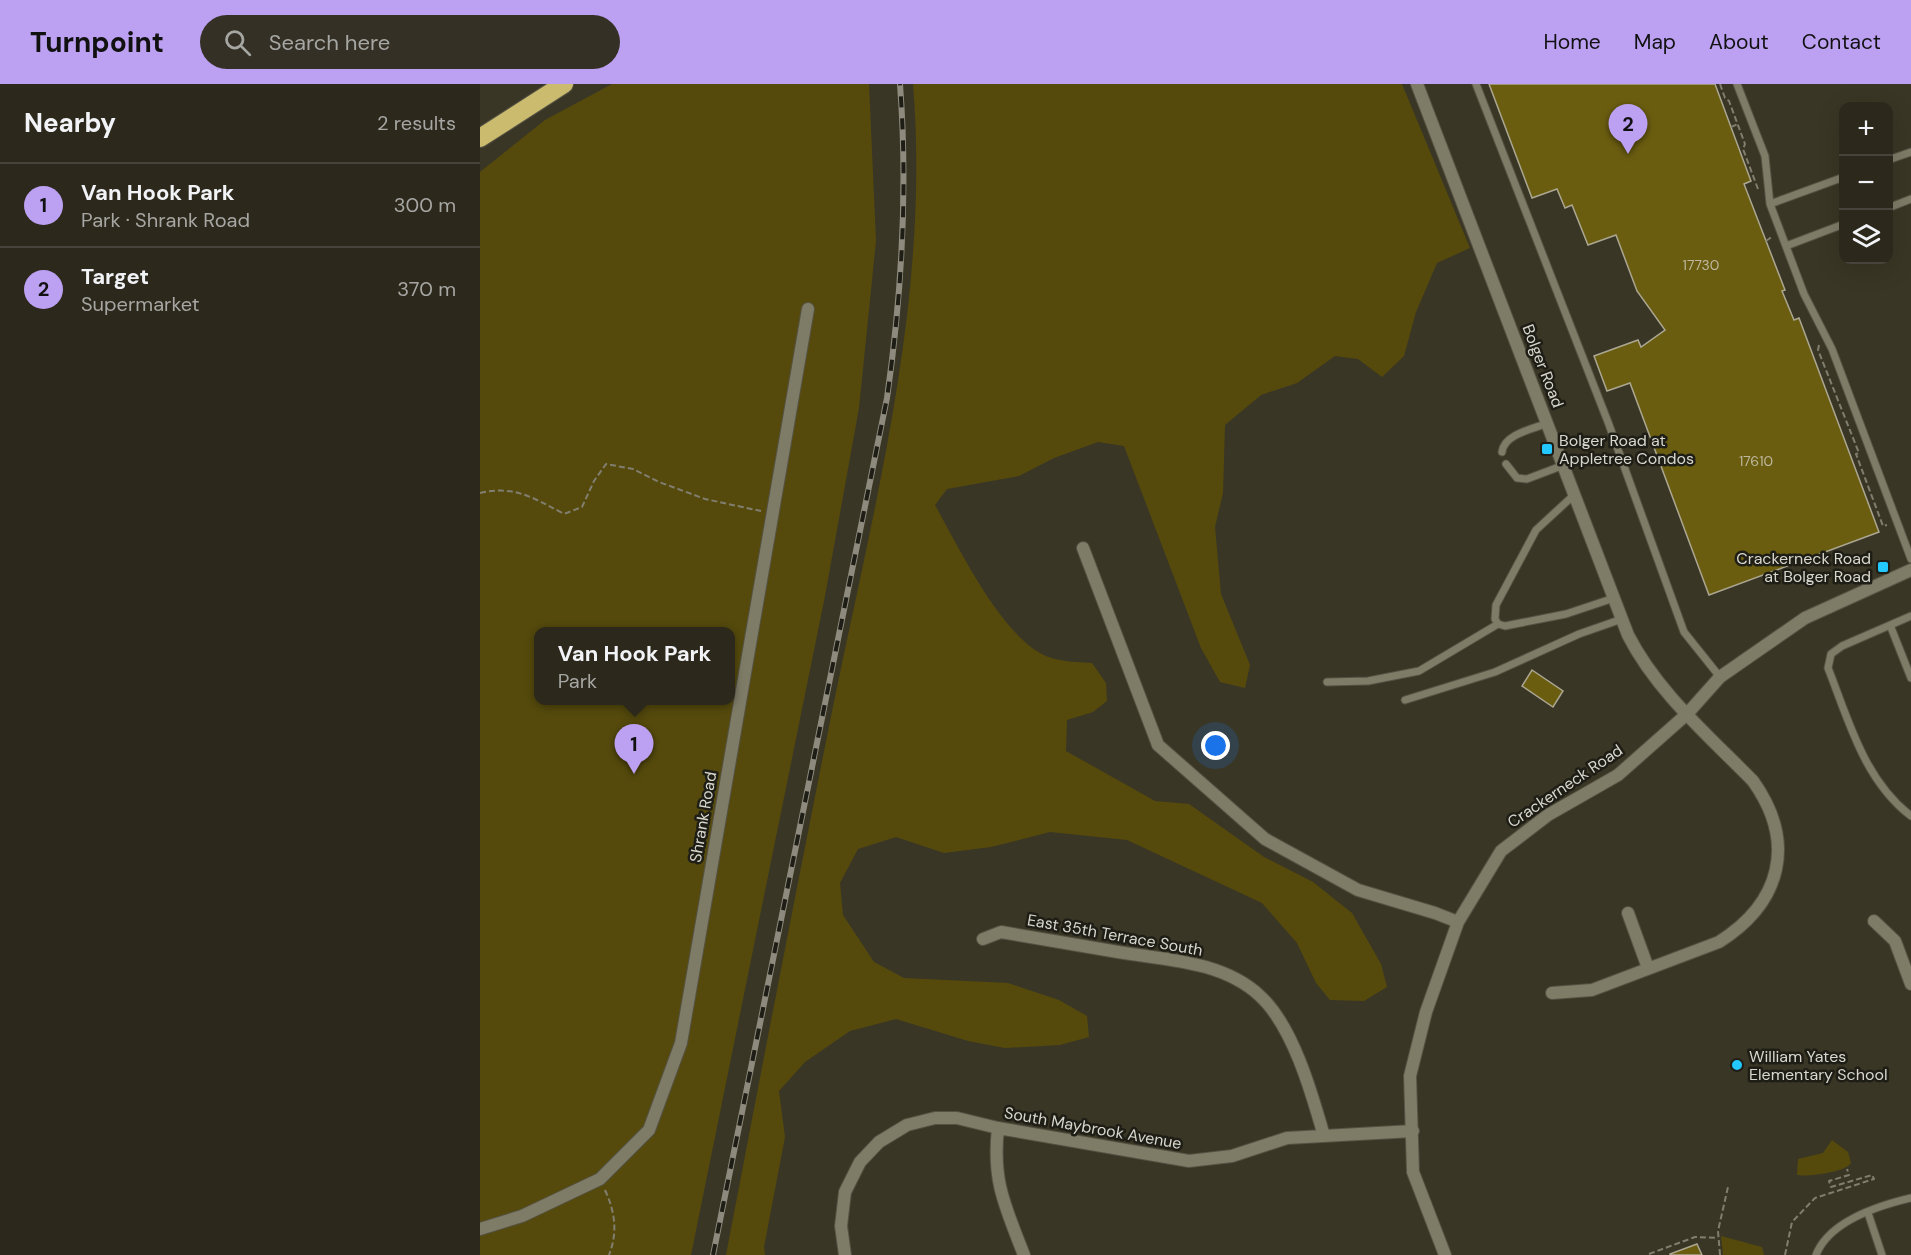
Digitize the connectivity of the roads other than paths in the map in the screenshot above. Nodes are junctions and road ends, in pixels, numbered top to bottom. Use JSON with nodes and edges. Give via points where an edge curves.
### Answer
{"nodes":[{"id":1,"x":564,"y":84,"type":"edge"},
{"id":2,"x":1417,"y":84,"type":"edge"},
{"id":3,"x":1476,"y":84,"type":"edge"},
{"id":4,"x":1737,"y":84,"type":"edge"},
{"id":5,"x":480,"y":138,"type":"edge"},
{"id":6,"x":1911,"y":152,"type":"edge"},
{"id":7,"x":1893,"y":158,"type":"edge"},
{"id":8,"x":1839,"y":179,"type":"edge"},
{"id":9,"x":1911,"y":199,"type":"edge"},
{"id":10,"x":1770,"y":204,"type":"junction"},
{"id":11,"x":1893,"y":206,"type":"edge"},
{"id":12,"x":1839,"y":226,"type":"edge"},
{"id":13,"x":1786,"y":246,"type":"junction"},
{"id":14,"x":808,"y":309,"type":"dead end"},
{"id":15,"x":1548,"y":423,"type":"junction"},
{"id":16,"x":1502,"y":452,"type":"dead end"},
{"id":17,"x":1506,"y":465,"type":"dead end"},
{"id":18,"x":1564,"y":465,"type":"junction"},
{"id":19,"x":1575,"y":494,"type":"junction"},
{"id":20,"x":1083,"y":548,"type":"dead end"},
{"id":21,"x":1911,"y":559,"type":"edge"},
{"id":22,"x":1911,"y":570,"type":"edge"},
{"id":23,"x":1614,"y":598,"type":"junction"},
{"id":24,"x":1911,"y":616,"type":"edge"},
{"id":25,"x":1622,"y":619,"type":"junction"},
{"id":26,"x":1498,"y":624,"type":"junction"},
{"id":27,"x":1890,"y":625,"type":"junction"},
{"id":28,"x":1720,"y":677,"type":"junction"},
{"id":29,"x":1911,"y":678,"type":"edge"},
{"id":30,"x":1327,"y":682,"type":"dead end"},
{"id":31,"x":1405,"y":700,"type":"dead end"},
{"id":32,"x":1687,"y":714,"type":"junction"},
{"id":33,"x":1911,"y":816,"type":"edge"},
{"id":34,"x":1628,"y":913,"type":"dead end"},
{"id":35,"x":1874,"y":921,"type":"dead end"},
{"id":36,"x":1458,"y":922,"type":"junction"},
{"id":37,"x":983,"y":939,"type":"dead end"},
{"id":38,"x":1648,"y":968,"type":"junction"},
{"id":39,"x":1911,"y":984,"type":"edge"},
{"id":40,"x":1552,"y":993,"type":"dead end"},
{"id":41,"x":998,"y":1128,"type":"junction"},
{"id":42,"x":1413,"y":1131,"type":"junction"},
{"id":43,"x":1324,"y":1136,"type":"junction"},
{"id":44,"x":1908,"y":1199,"type":"edge"},
{"id":45,"x":1868,"y":1214,"type":"junction"},
{"id":46,"x":480,"y":1229,"type":"edge"},
{"id":47,"x":845,"y":1255,"type":"edge"},
{"id":48,"x":1024,"y":1255,"type":"edge"},
{"id":49,"x":1445,"y":1255,"type":"edge"},
{"id":50,"x":1816,"y":1255,"type":"edge"},
{"id":51,"x":1882,"y":1255,"type":"edge"}],
"edges":[{"from":1,"to":5,"type":"highway"},
{"from":2,"to":15,"type":"street","name":"Bolger Road"},
{"from":3,"to":28,"type":"lane","via":[[1608,422],[1684,632]]},
{"from":4,"to":10,"type":"lane","via":[[1765,156]]},
{"from":6,"to":7,"type":"lane"},
{"from":8,"to":10,"type":"lane"},
{"from":9,"to":11,"type":"lane"},
{"from":10,"to":13,"type":"lane"},
{"from":12,"to":13,"type":"lane"},
{"from":13,"to":21,"type":"lane","via":[[1804,294],[1824,329]]},
{"from":14,"to":46,"type":"street","name":"Shrank Road","via":[[681,1043],[649,1130],[600,1179],[522,1216]]},
{"from":15,"to":16,"type":"lane","via":[[1508,439]]},
{"from":15,"to":18,"type":"street","name":"Bolger Road"},
{"from":17,"to":18,"type":"lane","via":[[1517,478],[1527,478]]},
{"from":18,"to":19,"type":"street","name":"Bolger Road"},
{"from":19,"to":23,"type":"street","name":"Bolger Road"},
{"from":19,"to":26,"type":"lane","via":[[1536,530],[1496,605]]},
{"from":20,"to":36,"type":"street","via":[[1158,746],[1265,839],[1359,890]]},
{"from":22,"to":28,"type":"street","name":"Crackerneck Road","via":[[1805,618]]},
{"from":23,"to":25,"type":"street","name":"Bolger Road"},
{"from":23,"to":26,"type":"lane","via":[[1566,614]]},
{"from":24,"to":27,"type":"lane"},
{"from":25,"to":31,"type":"lane","via":[[1495,672]]},
{"from":25,"to":32,"type":"street","name":"Bolger Road","via":[[1641,660]]},
{"from":26,"to":30,"type":"lane","via":[[1419,671],[1368,681]]},
{"from":27,"to":29,"type":"lane"},
{"from":27,"to":33,"type":"lane","via":[[1842,646],[1831,654],[1828,668],[1876,782]]},
{"from":28,"to":32,"type":"street","name":"Crackerneck Road"},
{"from":32,"to":36,"type":"street","name":"Crackerneck Road","via":[[1618,775],[1548,815],[1501,851]]},
{"from":32,"to":38,"type":"street","name":"Bolger Road","via":[[1765,797],[1776,830],[1776,873],[1758,910],[1736,932]]},
{"from":34,"to":38,"type":"street"},
{"from":35,"to":39,"type":"street","via":[[1894,941]]},
{"from":36,"to":42,"type":"street","name":"Crackerneck Road","via":[[1426,1012],[1410,1076]]},
{"from":37,"to":43,"type":"street","name":"East 35th Terrace South","via":[[1001,932],[1206,966],[1241,980],[1262,997],[1280,1024],[1308,1078]]},
{"from":38,"to":40,"type":"street","name":"Bolger Road","via":[[1585,992]]},
{"from":41,"to":43,"type":"street","name":"South Maybrook Avenue","via":[[1189,1161],[1232,1156],[1287,1138]]},
{"from":41,"to":47,"type":"street","name":"South Maybrook Avenue","via":[[946,1118],[908,1125],[879,1142],[860,1162],[845,1192],[841,1226]]},
{"from":41,"to":48,"type":"street","via":[[994,1159],[1000,1193]]},
{"from":42,"to":43,"type":"street","name":"South Maybrook Avenue"},
{"from":42,"to":49,"type":"street","name":"Crackerneck Road","via":[[1413,1172]]},
{"from":44,"to":45,"type":"lane"},
{"from":45,"to":50,"type":"lane","via":[[1833,1229]]},
{"from":45,"to":51,"type":"lane"}]}
